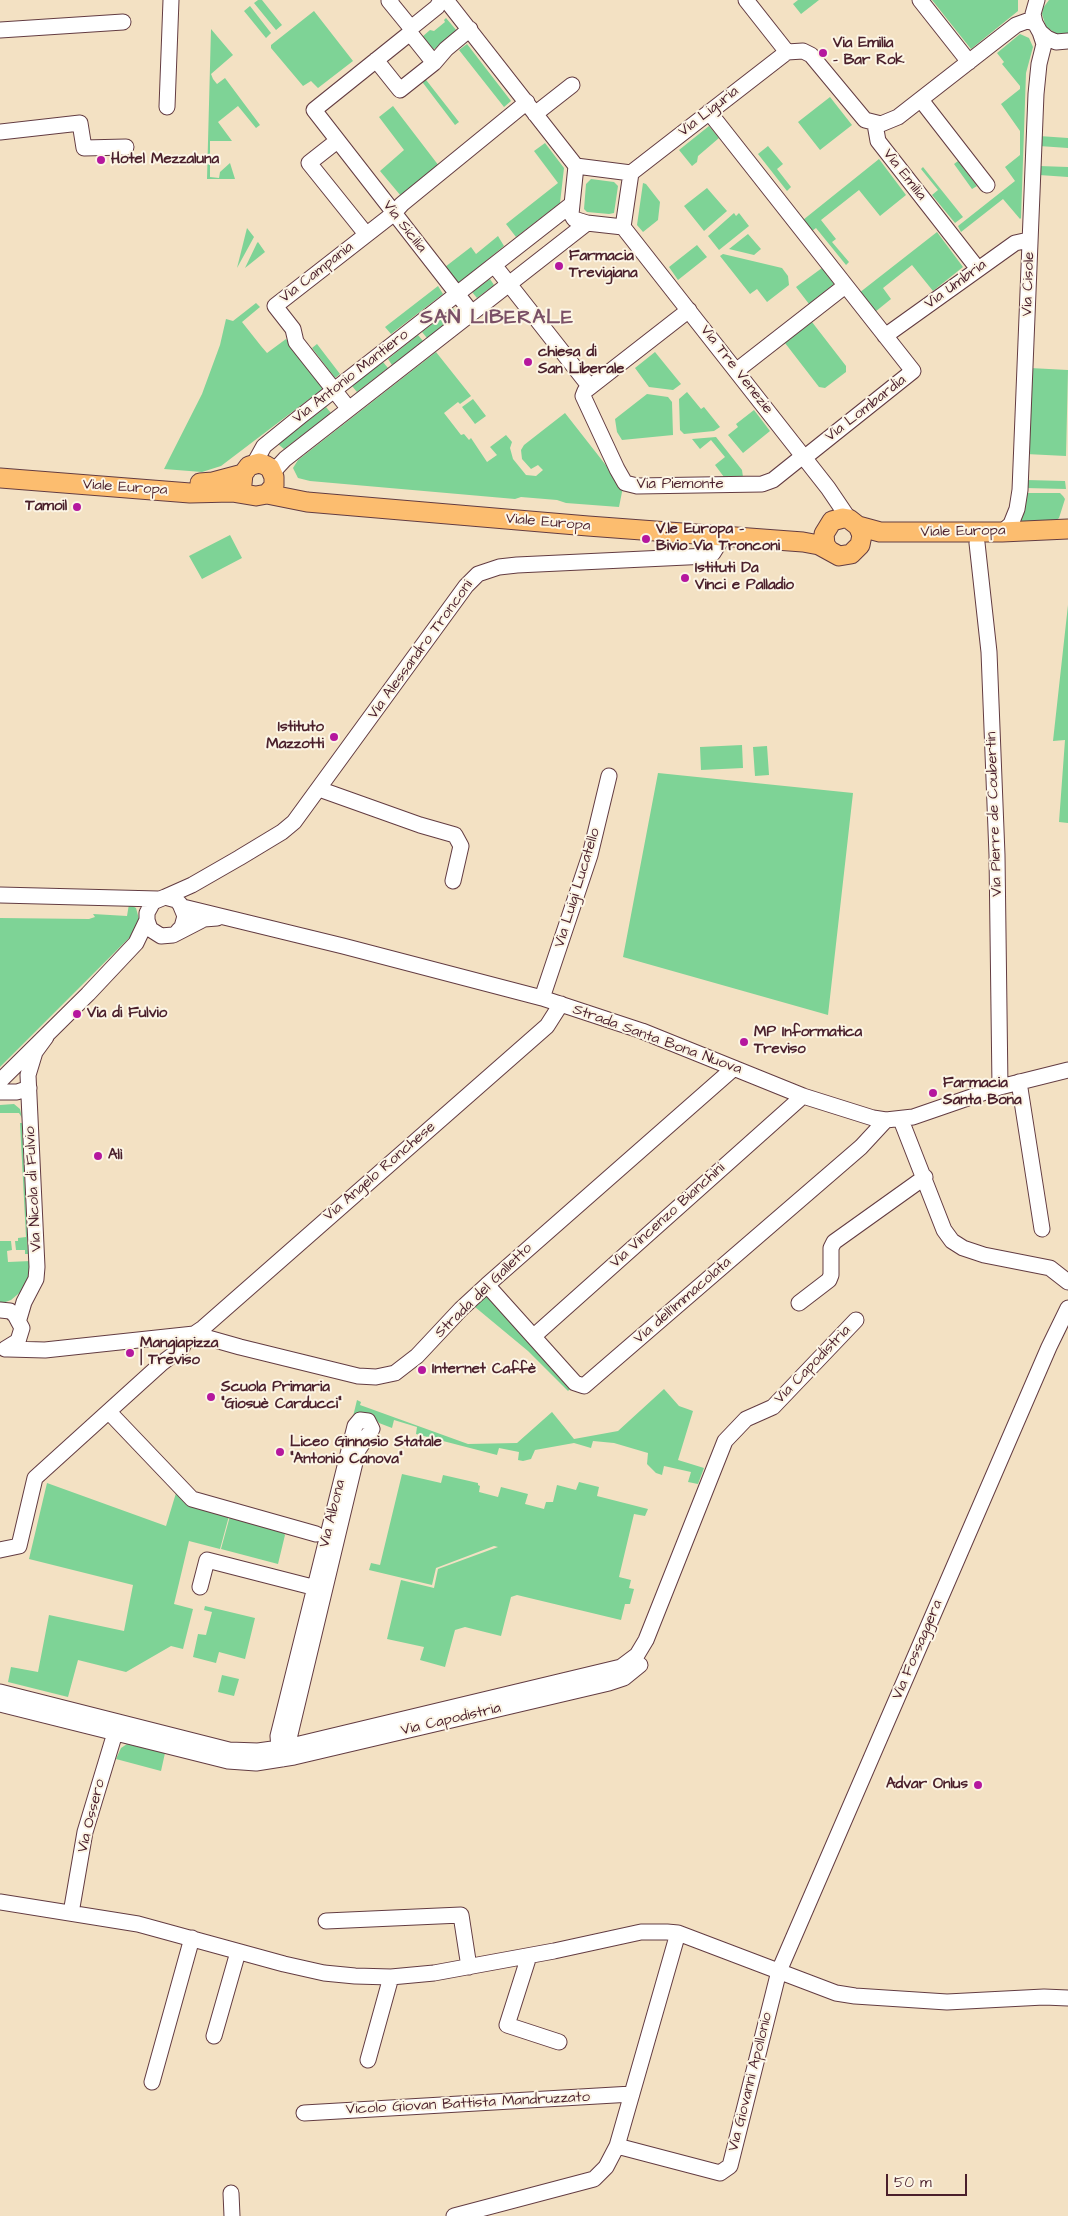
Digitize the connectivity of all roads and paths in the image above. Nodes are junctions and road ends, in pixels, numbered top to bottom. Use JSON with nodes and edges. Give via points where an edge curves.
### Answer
{"nodes":[{"id":1,"x":171,"y":0,"type":"edge"},
{"id":2,"x":391,"y":0,"type":"edge"},
{"id":3,"x":441,"y":0,"type":"edge"},
{"id":4,"x":446,"y":0,"type":"edge"},
{"id":5,"x":746,"y":0,"type":"edge"},
{"id":6,"x":920,"y":0,"type":"edge"},
{"id":7,"x":1034,"y":17,"type":"edge"},
{"id":8,"x":123,"y":22,"type":"dead end"},
{"id":9,"x":470,"y":29,"type":"junction"},
{"id":10,"x":0,"y":30,"type":"edge"},
{"id":11,"x":410,"y":31,"type":"junction"},
{"id":12,"x":1068,"y":41,"type":"edge"},
{"id":13,"x":788,"y":52,"type":"junction"},
{"id":14,"x":376,"y":60,"type":"junction"},
{"id":15,"x":969,"y":62,"type":"junction"},
{"id":16,"x":434,"y":63,"type":"junction"},
{"id":17,"x":572,"y":85,"type":"dead end"},
{"id":18,"x":921,"y":100,"type":"junction"},
{"id":19,"x":167,"y":107,"type":"dead end"},
{"id":20,"x":531,"y":108,"type":"junction"},
{"id":21,"x":709,"y":112,"type":"junction"},
{"id":22,"x":875,"y":124,"type":"junction"},
{"id":23,"x":0,"y":132,"type":"edge"},
{"id":24,"x":338,"y":141,"type":"junction"},
{"id":25,"x":126,"y":147,"type":"dead end"},
{"id":26,"x":576,"y":166,"type":"junction"},
{"id":27,"x":631,"y":173,"type":"junction"},
{"id":28,"x":987,"y":185,"type":"dead end"},
{"id":29,"x":572,"y":204,"type":"junction"},
{"id":30,"x":393,"y":214,"type":"junction"},
{"id":31,"x":587,"y":223,"type":"junction"},
{"id":32,"x":623,"y":226,"type":"junction"},
{"id":33,"x":366,"y":234,"type":"junction"},
{"id":34,"x":1030,"y":243,"type":"junction"},
{"id":35,"x":494,"y":265,"type":"junction"},
{"id":36,"x":978,"y":269,"type":"junction"},
{"id":37,"x":509,"y":284,"type":"junction"},
{"id":38,"x":845,"y":286,"type":"junction"},
{"id":39,"x":457,"y":294,"type":"junction"},
{"id":40,"x":689,"y":310,"type":"junction"},
{"id":41,"x":472,"y":313,"type":"junction"},
{"id":42,"x":885,"y":336,"type":"junction"},
{"id":43,"x":736,"y":371,"type":"junction"},
{"id":44,"x":590,"y":387,"type":"junction"},
{"id":45,"x":334,"y":390,"type":"junction"},
{"id":46,"x":349,"y":409,"type":"junction"},
{"id":47,"x":803,"y":457,"type":"junction"},
{"id":48,"x":0,"y":467,"type":"edge"},
{"id":49,"x":248,"y":469,"type":"junction"},
{"id":50,"x":0,"y":478,"type":"edge"},
{"id":51,"x":266,"y":485,"type":"junction"},
{"id":52,"x":842,"y":523,"type":"junction"},
{"id":53,"x":1068,"y":528,"type":"edge"},
{"id":54,"x":1002,"y":532,"type":"junction"},
{"id":55,"x":723,"y":537,"type":"junction"},
{"id":56,"x":1068,"y":540,"type":"edge"},
{"id":57,"x":977,"y":543,"type":"junction"},
{"id":58,"x":860,"y":546,"type":"junction"},
{"id":59,"x":829,"y":550,"type":"junction"},
{"id":60,"x":609,"y":776,"type":"dead end"},
{"id":61,"x":320,"y":789,"type":"junction"},
{"id":62,"x":453,"y":881,"type":"dead end"},
{"id":63,"x":192,"y":885,"type":"junction"},
{"id":64,"x":0,"y":895,"type":"edge"},
{"id":65,"x":118,"y":898,"type":"junction"},
{"id":66,"x":161,"y":898,"type":"junction"},
{"id":67,"x":181,"y":905,"type":"junction"},
{"id":68,"x":146,"y":918,"type":"junction"},
{"id":69,"x":231,"y":918,"type":"junction"},
{"id":70,"x":173,"y":934,"type":"junction"},
{"id":71,"x":119,"y":960,"type":"junction"},
{"id":72,"x":542,"y":998,"type":"junction"},
{"id":73,"x":561,"y":1004,"type":"junction"},
{"id":74,"x":46,"y":1037,"type":"junction"},
{"id":75,"x":734,"y":1068,"type":"junction"},
{"id":76,"x":1068,"y":1070,"type":"edge"},
{"id":77,"x":1019,"y":1082,"type":"junction"},
{"id":78,"x":2,"y":1087,"type":"edge"},
{"id":79,"x":28,"y":1087,"type":"junction"},
{"id":80,"x":1000,"y":1087,"type":"junction"},
{"id":81,"x":803,"y":1096,"type":"junction"},
{"id":82,"x":30,"y":1106,"type":"junction"},
{"id":83,"x":894,"y":1120,"type":"junction"},
{"id":84,"x":925,"y":1177,"type":"junction"},
{"id":85,"x":1042,"y":1229,"type":"dead end"},
{"id":86,"x":1068,"y":1282,"type":"edge"},
{"id":87,"x":487,"y":1284,"type":"junction"},
{"id":88,"x":30,"y":1289,"type":"junction"},
{"id":89,"x":799,"y":1303,"type":"dead end"},
{"id":90,"x":1068,"y":1308,"type":"edge"},
{"id":91,"x":0,"y":1309,"type":"edge"},
{"id":92,"x":856,"y":1320,"type":"dead end"},
{"id":93,"x":20,"y":1324,"type":"junction"},
{"id":94,"x":190,"y":1335,"type":"junction"},
{"id":95,"x":1063,"y":1335,"type":"edge"},
{"id":96,"x":534,"y":1336,"type":"junction"},
{"id":97,"x":168,"y":1337,"type":"junction"},
{"id":98,"x":4,"y":1349,"type":"edge"},
{"id":99,"x":57,"y":1349,"type":"junction"},
{"id":100,"x":162,"y":1363,"type":"junction"},
{"id":101,"x":110,"y":1412,"type":"junction"},
{"id":102,"x":742,"y":1422,"type":"junction"},
{"id":103,"x":316,"y":1534,"type":"dead end"},
{"id":104,"x":5,"y":1549,"type":"edge"},
{"id":105,"x":200,"y":1587,"type":"dead end"},
{"id":106,"x":320,"y":1588,"type":"junction"},
{"id":107,"x":0,"y":1692,"type":"edge"},
{"id":108,"x":0,"y":1704,"type":"edge"},
{"id":109,"x":287,"y":1723,"type":"junction"},
{"id":110,"x":116,"y":1727,"type":"junction"},
{"id":111,"x":318,"y":1740,"type":"junction"},
{"id":112,"x":258,"y":1751,"type":"junction"},
{"id":113,"x":283,"y":1752,"type":"junction"},
{"id":114,"x":0,"y":1902,"type":"edge"},
{"id":115,"x":71,"y":1913,"type":"junction"},
{"id":116,"x":326,"y":1921,"type":"dead end"},
{"id":117,"x":678,"y":1933,"type":"junction"},
{"id":118,"x":192,"y":1938,"type":"junction"},
{"id":119,"x":238,"y":1952,"type":"junction"},
{"id":120,"x":529,"y":1956,"type":"junction"},
{"id":121,"x":470,"y":1967,"type":"junction"},
{"id":122,"x":779,"y":1971,"type":"junction"},
{"id":123,"x":392,"y":1977,"type":"junction"},
{"id":124,"x":1068,"y":1998,"type":"edge"},
{"id":125,"x":214,"y":2036,"type":"dead end"},
{"id":126,"x":559,"y":2042,"type":"dead end"},
{"id":127,"x":368,"y":2060,"type":"dead end"},
{"id":128,"x":152,"y":2082,"type":"dead end"},
{"id":129,"x":632,"y":2094,"type":"junction"},
{"id":130,"x":304,"y":2113,"type":"dead end"},
{"id":131,"x":617,"y":2146,"type":"junction"},
{"id":132,"x":231,"y":2193,"type":"dead end"},
{"id":133,"x":232,"y":2216,"type":"edge"},
{"id":134,"x":454,"y":2216,"type":"edge"}],
"edges":[{"from":1,"to":19,"type":"street"},
{"from":2,"to":11,"type":"street"},
{"from":3,"to":11,"type":"street","name":"Via Sicilia"},
{"from":4,"to":9,"type":"street"},
{"from":5,"to":13,"type":"street"},
{"from":6,"to":15,"type":"street"},
{"from":7,"to":12,"type":"street","via":[[1047,38],[1056,42]]},
{"from":7,"to":15,"type":"street","via":[[1016,25]]},
{"from":7,"to":34,"type":"street","name":"Via Cisole","via":[[1044,44],[1036,94]]},
{"from":8,"to":10,"type":"street"},
{"from":9,"to":16,"type":"street"},
{"from":9,"to":20,"type":"street"},
{"from":11,"to":14,"type":"street","name":"Via Sicilia"},
{"from":11,"to":16,"type":"street"},
{"from":13,"to":21,"type":"street","name":"Via Liguria"},
{"from":13,"to":22,"type":"street","via":[[803,51],[811,55],[862,117]]},
{"from":14,"to":16,"type":"street","via":[[400,90]]},
{"from":14,"to":24,"type":"street","name":"Via Sicilia","via":[[314,110]]},
{"from":15,"to":18,"type":"street"},
{"from":17,"to":20,"type":"street"},
{"from":18,"to":22,"type":"street","via":[[893,120]]},
{"from":18,"to":28,"type":"street"},
{"from":20,"to":26,"type":"street"},
{"from":20,"to":30,"type":"street","name":"Via Campania"},
{"from":21,"to":27,"type":"street","name":"Via Liguria"},
{"from":21,"to":38,"type":"street","name":"Via Lombardia"},
{"from":22,"to":36,"type":"street","name":"Via Emilia","via":[[878,141]]},
{"from":23,"to":25,"type":"street","via":[[80,123],[84,148]]},
{"from":24,"to":30,"type":"street","name":"Via Sicilia"},
{"from":24,"to":33,"type":"street","name":"Via Campania","via":[[309,163]]},
{"from":26,"to":27,"type":"street"},
{"from":26,"to":29,"type":"street"},
{"from":27,"to":32,"type":"street"},
{"from":29,"to":31,"type":"street","via":[[574,219]]},
{"from":29,"to":35,"type":"street","name":"Via Antonio Mantiero"},
{"from":30,"to":33,"type":"street","name":"Via Campania"},
{"from":30,"to":39,"type":"street","name":"Via Sicilia"},
{"from":31,"to":32,"type":"street"},
{"from":31,"to":37,"type":"street","name":"Via Antonio Mantiero"},
{"from":32,"to":40,"type":"street","name":"Via Tre Venezie"},
{"from":33,"to":45,"type":"street","name":"Via Campania","via":[[275,306],[293,329],[296,342]]},
{"from":34,"to":36,"type":"street","name":"Via Umbria","via":[[1015,243]]},
{"from":34,"to":54,"type":"street","name":"Via Cisole","via":[[1020,490],[1011,524]]},
{"from":35,"to":37,"type":"street"},
{"from":35,"to":39,"type":"street","name":"Via Antonio Mantiero"},
{"from":36,"to":42,"type":"street","name":"Via Umbria"},
{"from":37,"to":41,"type":"street","name":"Via Antonio Mantiero"},
{"from":37,"to":44,"type":"street"},
{"from":38,"to":42,"type":"street","name":"Via Lombardia"},
{"from":38,"to":43,"type":"street"},
{"from":39,"to":41,"type":"street","name":"Via Sicilia"},
{"from":39,"to":45,"type":"street","name":"Via Antonio Mantiero"},
{"from":40,"to":43,"type":"street","name":"Via Tre Venezie"},
{"from":40,"to":44,"type":"street"},
{"from":41,"to":46,"type":"street","name":"Via Antonio Mantiero"},
{"from":42,"to":47,"type":"street","name":"Via Lombardia","via":[[913,371]]},
{"from":43,"to":47,"type":"street","name":"Via Tre Venezie"},
{"from":44,"to":47,"type":"street","name":"Via Piemonte","via":[[583,396],[617,469],[629,485],[762,484],[773,480]]},
{"from":45,"to":46,"type":"street","name":"Via Campania"},
{"from":45,"to":49,"type":"street","name":"Via Antonio Mantiero","via":[[264,446]]},
{"from":46,"to":51,"type":"street","name":"Via Antonio Mantiero","via":[[285,459]]},
{"from":47,"to":52,"type":"street","name":"Via Tre Venezie","via":[[832,495]]},
{"from":48,"to":49,"type":"main road","name":"Viale Europa","via":[[199,483],[213,482]]},
{"from":49,"to":51,"type":"main road","name":"Viale Europa","via":[[265,465]]},
{"from":49,"to":51,"type":"main road","via":[[244,488]]},
{"from":50,"to":51,"type":"main road","name":"Viale Europa","via":[[190,493],[232,492]]},
{"from":51,"to":52,"type":"main road","name":"Viale Europa","via":[[306,493],[779,530],[812,531]]},
{"from":51,"to":55,"type":"main road","name":"Viale Europa","via":[[298,501]]},
{"from":52,"to":54,"type":"main road","name":"Viale Europa","via":[[880,532]]},
{"from":52,"to":58,"type":"main road","via":[[862,535]]},
{"from":52,"to":59,"type":"main road","via":[[824,540]]},
{"from":53,"to":54,"type":"main road","name":"Viale Europa"},
{"from":55,"to":59,"type":"main road","name":"Viale Europa","via":[[803,542]]},
{"from":55,"to":61,"type":"street","name":"Via Alessandro Tronconi","via":[[708,556],[517,565],[478,574],[466,586]]},
{"from":56,"to":57,"type":"main road","name":"Viale Europa"},
{"from":57,"to":58,"type":"main road","name":"Viale Europa","via":[[880,542]]},
{"from":57,"to":80,"type":"street","name":"Via Pierre de Coubertin","via":[[989,652],[997,855]]},
{"from":58,"to":59,"type":"main road","name":"Viale Europa","via":[[846,556]]},
{"from":60,"to":72,"type":"street","name":"Via Luigi Lucatello","via":[[590,855]]},
{"from":61,"to":62,"type":"street","via":[[456,836],[461,846]]},
{"from":61,"to":63,"type":"street","name":"Via Alessandro Tronconi","via":[[285,830]]},
{"from":63,"to":66,"type":"street","name":"Via Alessandro Tronconi"},
{"from":63,"to":67,"type":"street","name":"Via Alessandro Tronconi"},
{"from":64,"to":65,"type":"street"},
{"from":65,"to":66,"type":"street"},
{"from":65,"to":68,"type":"street","via":[[136,903],[144,910]]},
{"from":66,"to":67,"type":"street","via":[[176,900]]},
{"from":66,"to":68,"type":"street","via":[[149,907]]},
{"from":67,"to":69,"type":"street"},
{"from":67,"to":70,"type":"street","via":[[185,921]]},
{"from":68,"to":70,"type":"street","via":[[155,933]]},
{"from":68,"to":71,"type":"street","via":[[136,943]]},
{"from":69,"to":70,"type":"street","via":[[204,919]]},
{"from":69,"to":72,"type":"street","name":"Strada Santa Bona Nuova"},
{"from":70,"to":71,"type":"street","via":[[135,948]]},
{"from":71,"to":74,"type":"street","name":"Via Nicola di Fulvio"},
{"from":72,"to":73,"type":"street","name":"Strada Santa Bona Nuova"},
{"from":73,"to":75,"type":"street","name":"Strada Santa Bona Nuova","via":[[642,1031]]},
{"from":73,"to":94,"type":"street","name":"Via Angelo Ronchese","via":[[547,1026],[209,1322]]},
{"from":74,"to":78,"type":"street","name":"Via Nicola di Fulvio"},
{"from":74,"to":79,"type":"street","name":"Via Nicola di Fulvio","via":[[32,1057]]},
{"from":75,"to":81,"type":"street","name":"Strada Santa Bona Nuova"},
{"from":75,"to":87,"type":"street","name":"Strada del Galletto"},
{"from":76,"to":77,"type":"street","name":"Strada Santa Bona Nuova"},
{"from":77,"to":80,"type":"street","name":"Strada Santa Bona Nuova"},
{"from":77,"to":85,"type":"street"},
{"from":78,"to":79,"type":"street","via":[[23,1091]]},
{"from":78,"to":82,"type":"street"},
{"from":79,"to":82,"type":"street","name":"Via Nicola di Fulvio"},
{"from":80,"to":83,"type":"street","name":"Strada Santa Bona Nuova","via":[[926,1114]]},
{"from":81,"to":83,"type":"street","name":"Strada Santa Bona Nuova","via":[[853,1114]]},
{"from":81,"to":96,"type":"street","name":"Via Vincenzo Bianchini"},
{"from":82,"to":88,"type":"street","name":"Via Nicola di Fulvio","via":[[37,1258],[36,1279]]},
{"from":83,"to":84,"type":"street"},
{"from":83,"to":96,"type":"street","name":"Via dell'Immacolata","via":[[588,1384],[579,1386],[575,1383]]},
{"from":84,"to":86,"type":"street","via":[[944,1230],[952,1241],[984,1255],[1050,1268]]},
{"from":84,"to":89,"type":"street","via":[[834,1242],[829,1280]]},
{"from":87,"to":94,"type":"street","name":"Strada del Galletto","via":[[408,1365],[386,1375],[358,1376]]},
{"from":87,"to":96,"type":"street","name":"Via dell'Immacolata"},
{"from":88,"to":91,"type":"street"},
{"from":88,"to":93,"type":"street","name":"Via Nicola di Fulvio"},
{"from":90,"to":95,"type":"street","name":"Via Fossaggera"},
{"from":91,"to":93,"type":"street","name":"Strada del Galletto","via":[[10,1311]]},
{"from":92,"to":102,"type":"street","name":"Via Capodistria","via":[[773,1407]]},
{"from":93,"to":98,"type":"street","name":"Via Nicola di Fulvio","via":[[18,1341]]},
{"from":93,"to":99,"type":"street","name":"Strada del Galletto","via":[[36,1343]]},
{"from":94,"to":97,"type":"street","name":"Strada del Galletto"},
{"from":94,"to":100,"type":"street","via":[[186,1345]]},
{"from":95,"to":122,"type":"street","name":"Via Fossaggera","via":[[1045,1356]]},
{"from":97,"to":99,"type":"street","name":"Strada del Galletto"},
{"from":97,"to":100,"type":"street","via":[[168,1352]]},
{"from":98,"to":99,"type":"street","name":"Strada del Galletto"},
{"from":100,"to":101,"type":"street"},
{"from":101,"to":103,"type":"street","via":[[192,1499]]},
{"from":101,"to":104,"type":"street","via":[[35,1478],[19,1546]]},
{"from":102,"to":111,"type":"street","name":"Via Capodistria","via":[[725,1441],[646,1640],[630,1662],[611,1671]]},
{"from":102,"to":113,"type":"street","name":"Via Capodistria","via":[[654,1644],[632,1673],[610,1683]]},
{"from":105,"to":106,"type":"street","via":[[207,1560]]},
{"from":106,"to":106,"type":"street","name":"Via Albona","via":[[358,1450],[372,1429],[371,1423],[365,1420],[360,1420],[355,1426]]},
{"from":106,"to":109,"type":"street","name":"Via Albona"},
{"from":107,"to":110,"type":"street","name":"Via Capodistria"},
{"from":108,"to":110,"type":"street","name":"Via Capodistria"},
{"from":109,"to":111,"type":"street"},
{"from":109,"to":112,"type":"street","name":"Via Albona"},
{"from":109,"to":113,"type":"street","name":"Via Albona"},
{"from":110,"to":112,"type":"street","name":"Via Capodistria","via":[[229,1750]]},
{"from":110,"to":113,"type":"street","name":"Via Capodistria","via":[[228,1761],[256,1763]]},
{"from":110,"to":115,"type":"street","name":"Via Ossero","via":[[86,1832]]},
{"from":111,"to":113,"type":"street","name":"Via Capodistria"},
{"from":112,"to":113,"type":"street","name":"Via Capodistria"},
{"from":114,"to":115,"type":"street"},
{"from":115,"to":118,"type":"street"},
{"from":116,"to":121,"type":"street","via":[[461,1915]]},
{"from":117,"to":120,"type":"street","via":[[641,1932]]},
{"from":117,"to":122,"type":"street"},
{"from":117,"to":129,"type":"street"},
{"from":118,"to":119,"type":"street"},
{"from":118,"to":128,"type":"street"},
{"from":119,"to":123,"type":"street","via":[[324,1973]]},
{"from":119,"to":125,"type":"street"},
{"from":120,"to":121,"type":"street"},
{"from":120,"to":126,"type":"street","via":[[507,2025]]},
{"from":121,"to":123,"type":"street"},
{"from":122,"to":124,"type":"street","via":[[836,1993],[855,1996],[947,2002]]},
{"from":122,"to":131,"type":"street","name":"Via Giovanni Apollonio","via":[[730,2166],[720,2173]]},
{"from":123,"to":127,"type":"street"},
{"from":129,"to":130,"type":"street","name":"Vicolo Giovan Battista Mandruzzato"},
{"from":129,"to":131,"type":"street"},
{"from":131,"to":134,"type":"street","via":[[606,2167],[594,2179]]},
{"from":132,"to":133,"type":"street"}]}
